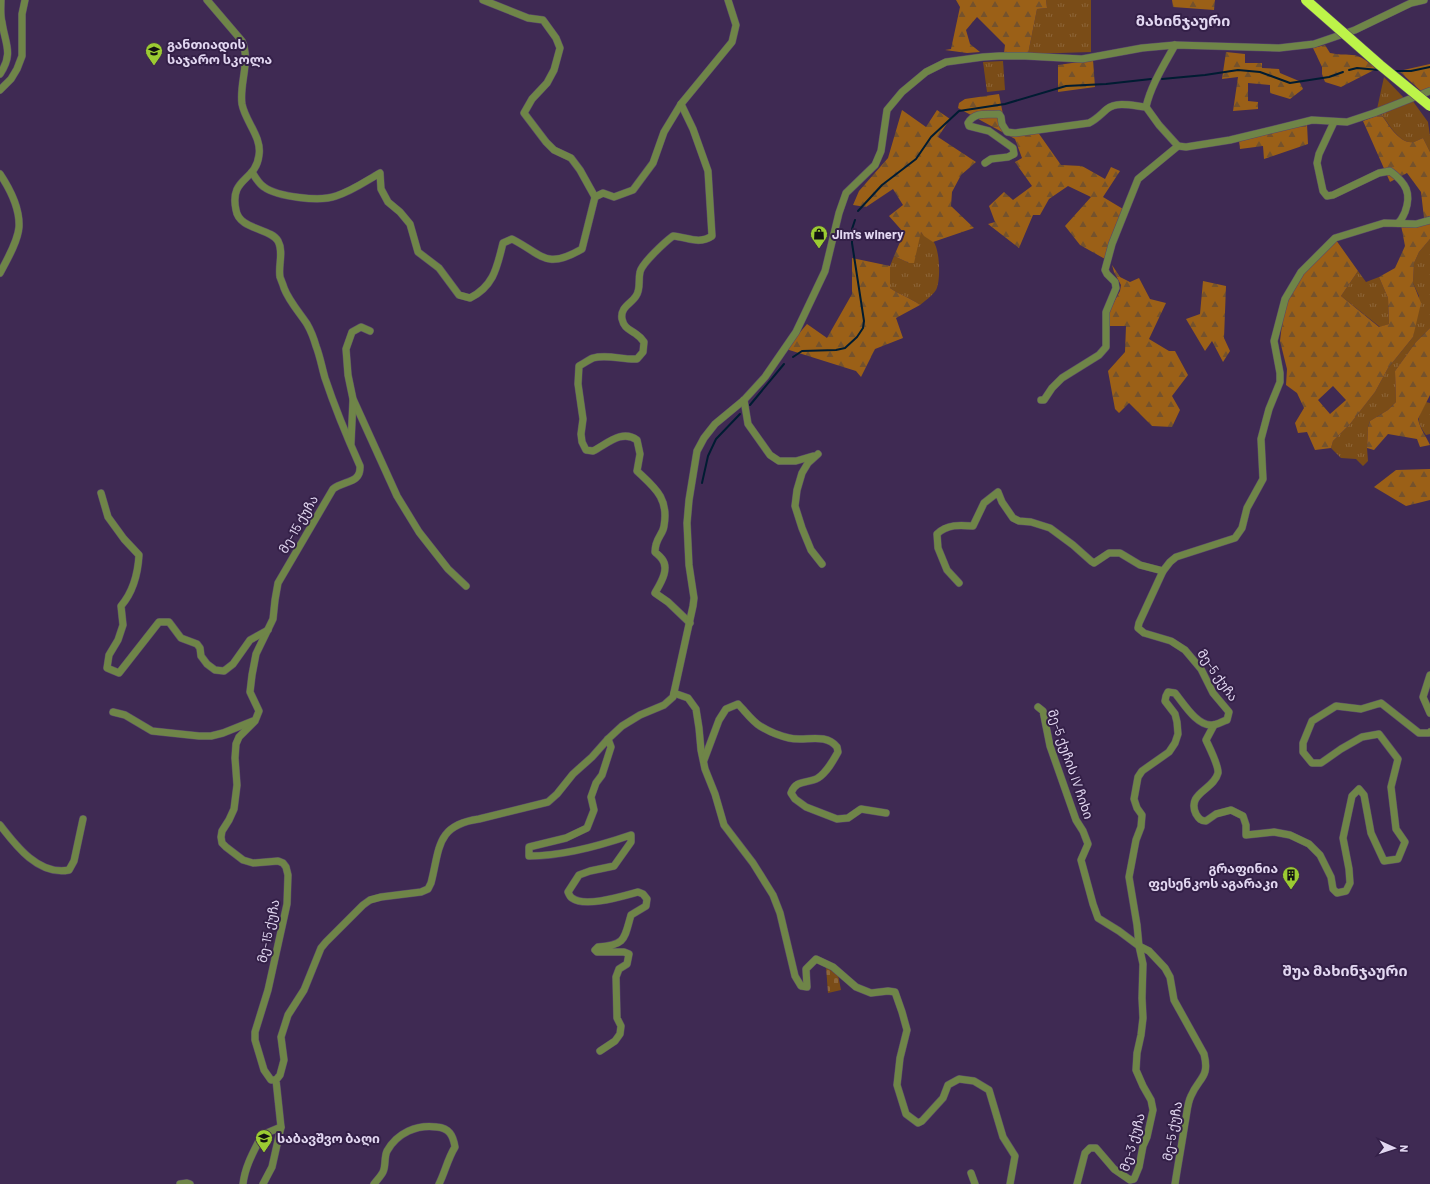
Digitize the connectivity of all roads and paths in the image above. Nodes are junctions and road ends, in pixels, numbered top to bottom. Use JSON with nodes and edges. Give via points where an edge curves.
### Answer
{"nodes":[{"id":1,"x":1,"y":0,"type":"edge"},
{"id":2,"x":25,"y":0,"type":"edge"},
{"id":3,"x":207,"y":0,"type":"edge"},
{"id":4,"x":483,"y":0,"type":"edge"},
{"id":5,"x":728,"y":0,"type":"edge"},
{"id":6,"x":1306,"y":0,"type":"edge"},
{"id":7,"x":1424,"y":0,"type":"edge"},
{"id":8,"x":1175,"y":45,"type":"junction"},
{"id":9,"x":0,"y":74,"type":"edge"},
{"id":10,"x":0,"y":90,"type":"edge"},
{"id":11,"x":1430,"y":91,"type":"edge"},
{"id":12,"x":681,"y":104,"type":"junction"},
{"id":13,"x":1430,"y":106,"type":"edge"},
{"id":14,"x":1146,"y":107,"type":"junction"},
{"id":15,"x":1334,"y":122,"type":"junction"},
{"id":16,"x":1178,"y":146,"type":"junction"},
{"id":17,"x":985,"y":163,"type":"dead end"},
{"id":18,"x":252,"y":172,"type":"junction"},
{"id":19,"x":0,"y":174,"type":"edge"},
{"id":20,"x":595,"y":197,"type":"junction"},
{"id":21,"x":1430,"y":220,"type":"edge"},
{"id":22,"x":1398,"y":223,"type":"junction"},
{"id":23,"x":0,"y":273,"type":"edge"},
{"id":24,"x":370,"y":331,"type":"dead end"},
{"id":25,"x":353,"y":399,"type":"junction"},
{"id":26,"x":744,"y":400,"type":"junction"},
{"id":27,"x":1041,"y":400,"type":"dead end"},
{"id":28,"x":351,"y":446,"type":"junction"},
{"id":29,"x":101,"y":493,"type":"dead end"},
{"id":30,"x":822,"y":564,"type":"dead end"},
{"id":31,"x":1163,"y":571,"type":"junction"},
{"id":32,"x":959,"y":583,"type":"dead end"},
{"id":33,"x":466,"y":586,"type":"dead end"},
{"id":34,"x":690,"y":623,"type":"junction"},
{"id":35,"x":268,"y":630,"type":"junction"},
{"id":36,"x":1430,"y":675,"type":"edge"},
{"id":37,"x":674,"y":693,"type":"junction"},
{"id":38,"x":1038,"y":707,"type":"dead end"},
{"id":39,"x":113,"y":712,"type":"dead end"},
{"id":40,"x":1430,"y":713,"type":"edge"},
{"id":41,"x":255,"y":721,"type":"junction"},
{"id":42,"x":1214,"y":726,"type":"junction"},
{"id":43,"x":1430,"y":732,"type":"edge"},
{"id":44,"x":608,"y":739,"type":"junction"},
{"id":45,"x":704,"y":761,"type":"junction"},
{"id":46,"x":886,"y":813,"type":"dead end"},
{"id":47,"x":83,"y":819,"type":"dead end"},
{"id":48,"x":0,"y":825,"type":"edge"},
{"id":49,"x":1139,"y":946,"type":"junction"},
{"id":50,"x":600,"y":1051,"type":"dead end"},
{"id":51,"x":276,"y":1080,"type":"junction"},
{"id":52,"x":281,"y":1127,"type":"junction"},
{"id":53,"x":971,"y":1173,"type":"dead end"},
{"id":54,"x":180,"y":1184,"type":"edge"},
{"id":55,"x":190,"y":1184,"type":"edge"},
{"id":56,"x":243,"y":1184,"type":"edge"},
{"id":57,"x":263,"y":1184,"type":"edge"},
{"id":58,"x":374,"y":1184,"type":"edge"},
{"id":59,"x":440,"y":1184,"type":"edge"},
{"id":60,"x":975,"y":1184,"type":"edge"},
{"id":61,"x":1010,"y":1184,"type":"edge"},
{"id":62,"x":1078,"y":1184,"type":"edge"},
{"id":63,"x":1175,"y":1184,"type":"edge"}],
"edges":[{"from":1,"to":9,"type":"street","via":[[1,22],[8,47],[7,60]]},
{"from":2,"to":10,"type":"street","via":[[22,14],[22,56],[11,79]]},
{"from":3,"to":18,"type":"street","name":"მე-15 ქუჩა","via":[[245,48],[242,105],[257,138],[260,153],[258,165]]},
{"from":4,"to":20,"type":"street","via":[[528,18],[543,20],[556,38],[560,48],[554,70],[524,113],[554,150],[571,158]]},
{"from":5,"to":12,"type":"street","via":[[736,25],[732,42]]},
{"from":6,"to":13,"type":"highway","bridge":true},
{"from":7,"to":8,"type":"street","via":[[1411,3],[1355,30],[1314,44],[1279,48]]},
{"from":8,"to":14,"type":"street","via":[[1148,97]]},
{"from":8,"to":26,"type":"street","via":[[1082,59],[999,56],[946,62],[926,72],[902,92],[887,110],[881,151],[875,165],[846,193],[825,270],[796,332],[765,377]]},
{"from":11,"to":15,"type":"street","via":[[1347,122]]},
{"from":12,"to":20,"type":"street","via":[[664,132],[653,163],[633,190],[614,197],[603,193]]},
{"from":12,"to":34,"type":"street","via":[[708,171],[712,236],[705,240],[673,236],[660,246],[640,271],[640,287],[636,296],[624,307],[622,315],[626,329],[644,342],[643,352],[637,359],[593,358],[579,366],[578,384],[583,419],[581,434],[586,450],[593,451],[624,436],[631,436],[637,440],[640,454],[637,471],[658,491],[664,507],[664,527],[655,545],[655,552],[663,559],[665,567],[655,593]]},
{"from":14,"to":16,"type":"street"},
{"from":14,"to":17,"type":"street","via":[[1119,104],[1108,108],[1089,123],[1015,133],[1007,132],[999,114],[979,114],[971,117],[968,123],[970,126],[989,131],[1012,148],[1014,154],[991,159]]},
{"from":15,"to":16,"type":"street","via":[[1312,120],[1230,140]]},
{"from":15,"to":22,"type":"street","via":[[1317,163],[1323,191],[1327,196],[1333,195],[1379,173],[1390,171],[1407,189],[1409,198]]},
{"from":16,"to":27,"type":"street","via":[[1138,179],[1112,244],[1105,270],[1115,282],[1116,288],[1106,312],[1106,347],[1099,355],[1062,378],[1044,400]]},
{"from":18,"to":20,"type":"street","via":[[263,187],[285,196],[312,198],[335,197],[380,173],[381,189],[388,202],[410,224],[418,252],[439,268],[459,295],[470,298],[489,284],[495,273],[503,243],[512,239],[540,256],[552,260],[570,256],[582,249]]},
{"from":18,"to":28,"type":"street","name":"მე-15 ქუჩა","via":[[236,190],[236,212],[252,227],[273,235],[278,241],[281,254],[280,277],[287,295],[307,325],[317,348],[325,378]]},
{"from":19,"to":23,"type":"street","via":[[14,199],[19,227]]},
{"from":21,"to":22,"type":"street","name":"მე-5 ქუჩა","via":[[1416,224]]},
{"from":22,"to":31,"type":"street","name":"მე-5 ქუჩა","via":[[1384,223],[1335,238],[1301,272],[1285,299],[1274,341],[1280,382],[1269,409],[1262,439],[1263,479],[1247,508],[1242,528],[1235,538],[1176,557]]},
{"from":24,"to":25,"type":"street","via":[[361,327],[352,332],[346,349]]},
{"from":25,"to":28,"type":"street"},
{"from":25,"to":33,"type":"street","via":[[397,496],[418,532],[448,569]]},
{"from":26,"to":30,"type":"street","via":[[748,424],[770,454],[779,461],[796,461],[818,454],[802,473],[795,506],[811,550]]},
{"from":26,"to":34,"type":"street","via":[[715,424],[697,451],[687,523],[694,598]]},
{"from":28,"to":35,"type":"street","name":"მე-15 ქუჩა","via":[[360,466],[359,474],[355,480],[333,489],[283,572],[276,590],[273,619]]},
{"from":29,"to":35,"type":"street","via":[[108,517],[139,556],[138,568],[128,597],[121,606],[123,625],[109,655],[107,668],[119,673],[159,622],[169,622],[181,638],[197,644],[207,664],[215,670],[224,671],[233,664],[250,640]]},
{"from":31,"to":32,"type":"street","via":[[1140,565],[1120,553],[1109,553],[1098,561],[1091,562],[1050,528],[1013,518],[998,492],[984,503],[973,526],[949,527],[938,534],[938,548],[947,570]]},
{"from":31,"to":42,"type":"street","name":"მე-5 ქუჩა","via":[[1138,628],[1144,634],[1171,641],[1185,650],[1201,669],[1213,693],[1229,712],[1227,720]]},
{"from":34,"to":37,"type":"street"},
{"from":35,"to":41,"type":"street","name":"მე-15 ქუჩა","via":[[256,654],[252,675],[250,692],[259,711]]},
{"from":36,"to":40,"type":"street","via":[[1423,697]]},
{"from":37,"to":44,"type":"street","via":[[671,700],[664,705],[630,720]]},
{"from":37,"to":45,"type":"street","via":[[688,698],[696,709]]},
{"from":38,"to":49,"type":"street","name":"მე-5 ქუჩის IV ჩიხი","via":[[1043,711],[1050,746],[1076,820],[1088,844],[1081,860],[1098,918]]},
{"from":39,"to":41,"type":"street","via":[[125,715],[152,731],[199,736],[224,733]]},
{"from":41,"to":51,"type":"street","name":"მე-15 ქუჩა","via":[[239,737],[236,744],[237,785],[234,809],[221,837],[222,843],[243,860],[252,863],[278,861],[286,867],[288,875],[288,904],[268,990],[255,1032],[264,1070],[271,1080]]},
{"from":42,"to":43,"type":"street","via":[[1206,740],[1218,770],[1210,785],[1197,795],[1194,803],[1198,817],[1206,821],[1216,814],[1231,810],[1243,816],[1246,835],[1274,832],[1290,835],[1309,844],[1320,855],[1337,893],[1346,891],[1350,883],[1344,838],[1352,796],[1359,789],[1364,795],[1371,833],[1384,861],[1398,859],[1405,842],[1396,829],[1391,787],[1398,759],[1379,734],[1362,737],[1321,763],[1312,762],[1303,752],[1303,743],[1312,720],[1336,706],[1361,709],[1381,703],[1419,733]]},
{"from":42,"to":49,"type":"street","via":[[1200,721],[1175,693],[1168,692],[1165,701],[1175,714],[1178,734],[1169,752],[1138,776],[1134,799],[1142,815],[1129,877]]},
{"from":44,"to":50,"type":"street","via":[[611,747],[602,775],[591,797],[594,810],[588,828],[566,838],[529,847],[529,856],[544,856],[593,847],[631,835],[631,842],[614,866],[580,875],[568,892],[572,898],[583,902],[607,901],[638,892],[646,899],[646,906],[631,915],[620,942],[595,950],[629,954],[627,964],[619,969],[616,977],[620,1034],[615,1041]]},
{"from":44,"to":51,"type":"street","via":[[548,802],[463,822],[449,830],[442,838],[428,889],[370,900],[332,935],[322,948],[304,990],[288,1015],[281,1037],[284,1060]]},
{"from":45,"to":46,"type":"street","via":[[719,720],[726,709],[738,704],[760,726],[790,738],[827,739],[837,747],[838,752],[830,766],[818,778],[794,787],[791,793],[795,799],[806,807],[837,819],[848,818],[861,809]]},
{"from":45,"to":61,"type":"street","via":[[724,825],[773,895],[795,976],[801,986],[807,987],[806,969],[816,959],[833,967],[856,987],[871,994],[895,992],[907,1030],[897,1085],[906,1114],[918,1122],[922,1121],[943,1098],[948,1085],[959,1079],[974,1081],[989,1090],[1003,1137],[1015,1156]]},
{"from":47,"to":48,"type":"street","via":[[74,860],[69,870],[63,871],[49,869],[27,856]]},
{"from":49,"to":62,"type":"street","name":"მე-3 ქუჩა","via":[[1143,964],[1143,1018],[1136,1070],[1151,1100],[1153,1110],[1147,1137],[1134,1179],[1130,1180],[1114,1169],[1096,1148],[1090,1148],[1085,1153]]},
{"from":49,"to":63,"type":"street","name":"მე-5 ქუჩა","via":[[1149,951],[1170,977],[1174,1000],[1204,1054],[1206,1063],[1203,1078],[1190,1096]]},
{"from":51,"to":52,"type":"street"},
{"from":52,"to":56,"type":"street","via":[[262,1135],[250,1157]]},
{"from":52,"to":57,"type":"street","via":[[272,1167]]},
{"from":53,"to":60,"type":"street"},
{"from":54,"to":55,"type":"street"},
{"from":58,"to":59,"type":"street","via":[[384,1171],[387,1151],[400,1135],[424,1126],[446,1129],[453,1136],[455,1147]]}]}
